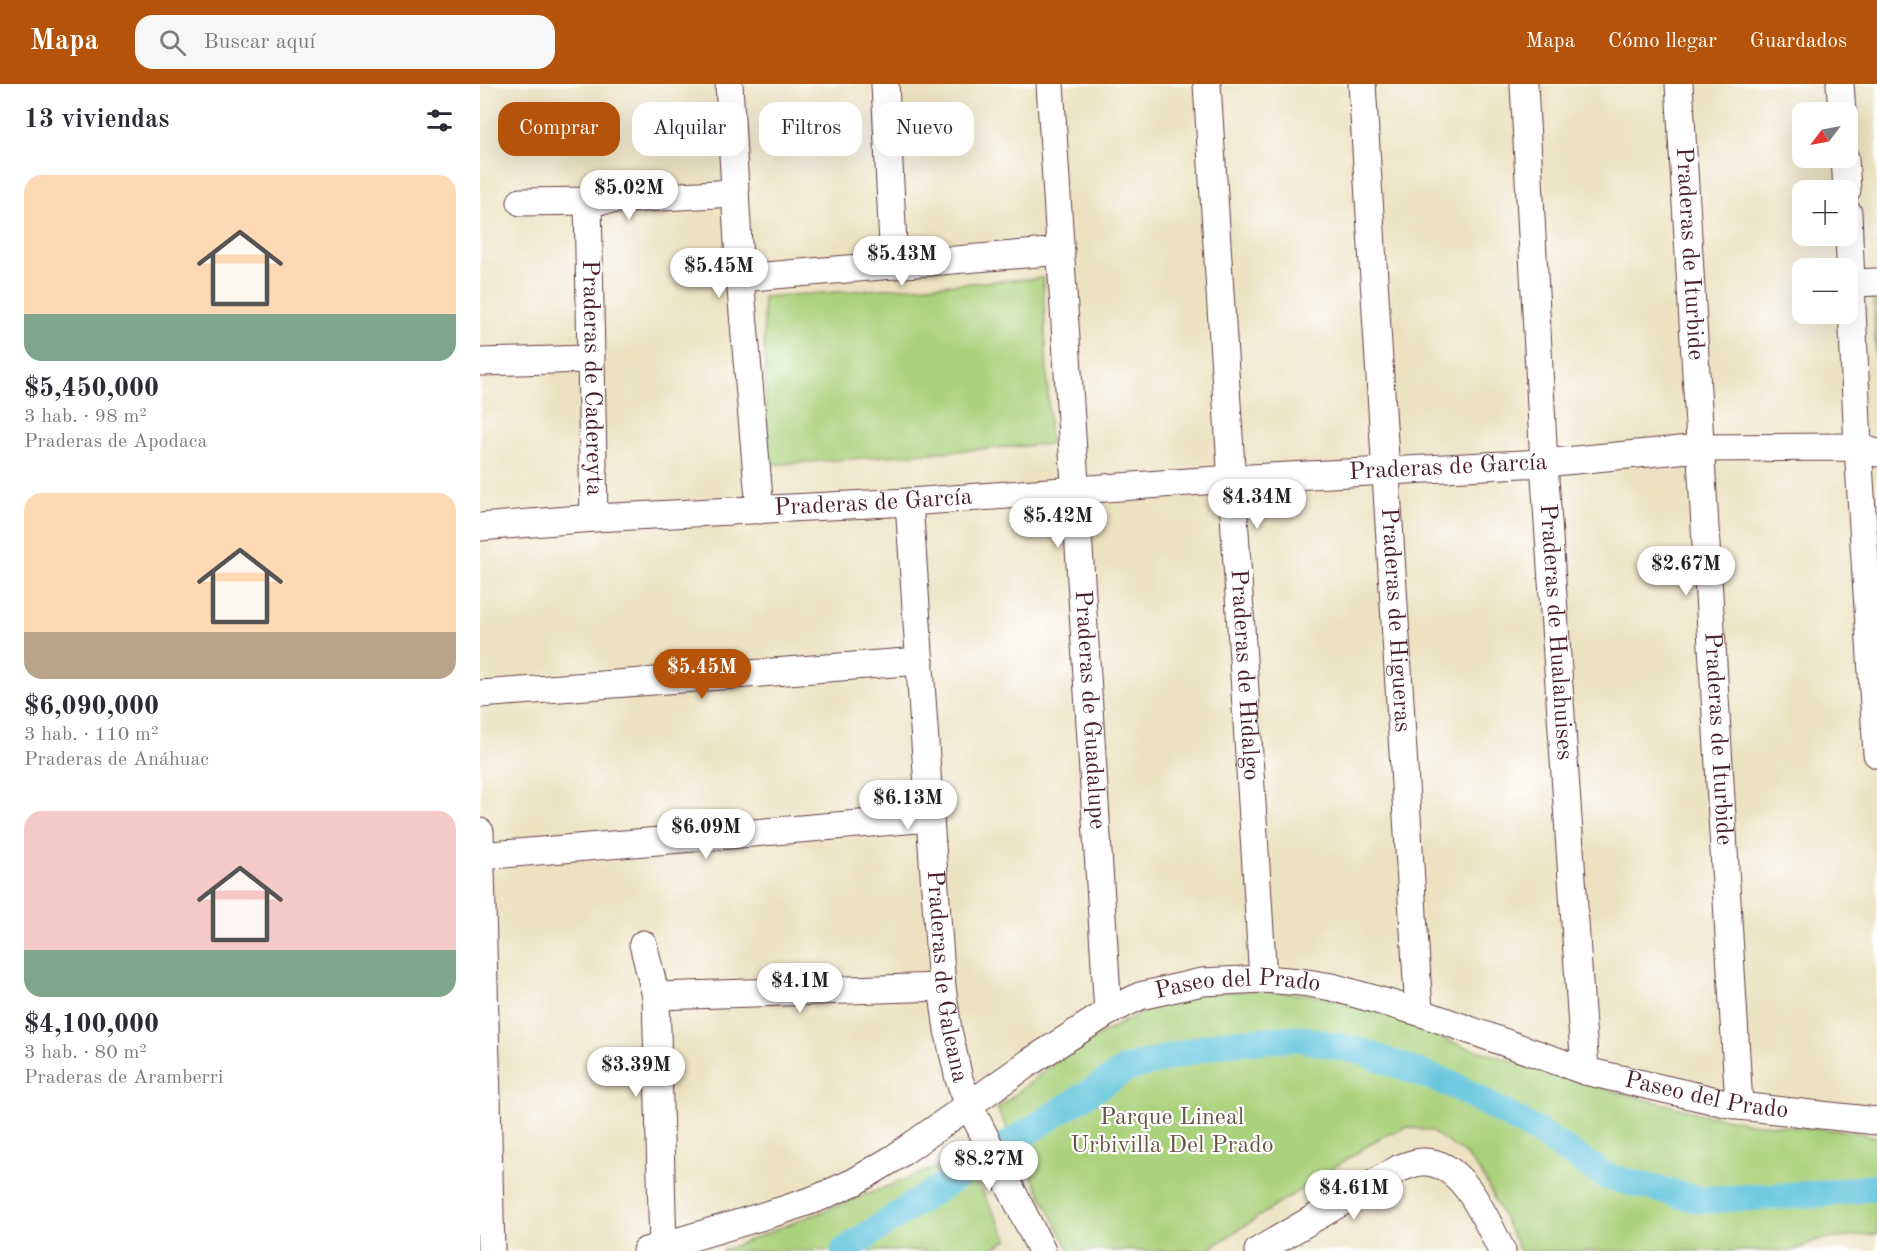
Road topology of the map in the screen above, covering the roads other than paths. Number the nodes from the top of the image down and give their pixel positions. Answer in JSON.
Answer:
{"nodes":[{"id":1,"x":729,"y":84,"type":"edge"},
{"id":2,"x":885,"y":84,"type":"edge"},
{"id":3,"x":1050,"y":84,"type":"edge"},
{"id":4,"x":1207,"y":84,"type":"edge"},
{"id":5,"x":1362,"y":84,"type":"edge"},
{"id":6,"x":1524,"y":84,"type":"edge"},
{"id":7,"x":1679,"y":84,"type":"edge"},
{"id":8,"x":1840,"y":84,"type":"edge"},
{"id":9,"x":1841,"y":102,"type":"edge"},
{"id":10,"x":735,"y":193,"type":"junction"},
{"id":11,"x":588,"y":201,"type":"junction"},
{"id":12,"x":521,"y":202,"type":"dead end"},
{"id":13,"x":1856,"y":246,"type":"edge"},
{"id":14,"x":1061,"y":251,"type":"junction"},
{"id":15,"x":894,"y":265,"type":"junction"},
{"id":16,"x":740,"y":278,"type":"junction"},
{"id":17,"x":1865,"y":283,"type":"edge"},
{"id":18,"x":590,"y":358,"type":"junction"},
{"id":19,"x":480,"y":362,"type":"edge"},
{"id":20,"x":1700,"y":448,"type":"junction"},
{"id":21,"x":1868,"y":450,"type":"edge"},
{"id":22,"x":1544,"y":463,"type":"junction"},
{"id":23,"x":1386,"y":471,"type":"junction"},
{"id":24,"x":1231,"y":479,"type":"junction"},
{"id":25,"x":1077,"y":490,"type":"junction"},
{"id":26,"x":909,"y":502,"type":"junction"},
{"id":27,"x":760,"y":510,"type":"junction"},
{"id":28,"x":594,"y":518,"type":"junction"},
{"id":29,"x":480,"y":527,"type":"edge"},
{"id":30,"x":920,"y":661,"type":"junction"},
{"id":31,"x":480,"y":694,"type":"edge"},
{"id":32,"x":1877,"y":754,"type":"edge"},
{"id":33,"x":930,"y":818,"type":"junction"},
{"id":34,"x":481,"y":848,"type":"edge"},
{"id":35,"x":643,"y":944,"type":"dead end"},
{"id":36,"x":1263,"y":979,"type":"junction"},
{"id":37,"x":942,"y":987,"type":"junction"},
{"id":38,"x":656,"y":996,"type":"junction"},
{"id":39,"x":1108,"y":1012,"type":"junction"},
{"id":40,"x":1419,"y":1012,"type":"junction"},
{"id":41,"x":1585,"y":1071,"type":"junction"},
{"id":42,"x":969,"y":1105,"type":"junction"},
{"id":43,"x":1739,"y":1106,"type":"junction"},
{"id":44,"x":1877,"y":1121,"type":"edge"},
{"id":45,"x":484,"y":1125,"type":"edge"},
{"id":46,"x":655,"y":1249,"type":"edge"},
{"id":47,"x":491,"y":1251,"type":"edge"},
{"id":48,"x":1042,"y":1251,"type":"edge"},
{"id":49,"x":1258,"y":1251,"type":"edge"},
{"id":50,"x":1502,"y":1251,"type":"edge"}],
"edges":[{"from":1,"to":10,"type":"street"},
{"from":2,"to":15,"type":"street"},
{"from":3,"to":14,"type":"street","name":"Praderas de Guadalupe"},
{"from":4,"to":24,"type":"street","name":"Praderas de Hidalgo"},
{"from":5,"to":23,"type":"street","name":"Praderas de Higueras"},
{"from":6,"to":22,"type":"street","name":"Praderas de Hualahuises"},
{"from":7,"to":20,"type":"street","name":"Praderas de Iturbide"},
{"from":8,"to":9,"type":"street"},
{"from":10,"to":11,"type":"street"},
{"from":10,"to":16,"type":"street"},
{"from":11,"to":12,"type":"street"},
{"from":11,"to":18,"type":"street","name":"Praderas de Cadereyta"},
{"from":13,"to":17,"type":"street"},
{"from":14,"to":15,"type":"street"},
{"from":14,"to":25,"type":"street","name":"Praderas de Guadalupe"},
{"from":15,"to":16,"type":"street"},
{"from":16,"to":27,"type":"street"},
{"from":17,"to":21,"type":"street"},
{"from":18,"to":19,"type":"street"},
{"from":18,"to":28,"type":"street","name":"Praderas de Cadereyta"},
{"from":20,"to":21,"type":"street","name":"Praderas de García"},
{"from":20,"to":22,"type":"street","name":"Praderas de García"},
{"from":20,"to":43,"type":"street","name":"Praderas de Iturbide"},
{"from":21,"to":32,"type":"street"},
{"from":22,"to":23,"type":"street","name":"Praderas de García"},
{"from":22,"to":41,"type":"street","name":"Praderas de Hualahuises"},
{"from":23,"to":24,"type":"street","name":"Praderas de García"},
{"from":23,"to":40,"type":"street","name":"Praderas de Higueras"},
{"from":24,"to":25,"type":"street","name":"Praderas de García"},
{"from":24,"to":36,"type":"street","name":"Praderas de Hidalgo"},
{"from":25,"to":26,"type":"street","name":"Praderas de García"},
{"from":25,"to":39,"type":"street","name":"Praderas de Guadalupe"},
{"from":26,"to":27,"type":"street","name":"Praderas de García"},
{"from":26,"to":30,"type":"street","name":"Praderas de Galeana"},
{"from":27,"to":28,"type":"street","name":"Praderas de García"},
{"from":28,"to":29,"type":"street","name":"Praderas de García"},
{"from":30,"to":31,"type":"street"},
{"from":30,"to":33,"type":"street","name":"Praderas de Galeana"},
{"from":33,"to":34,"type":"street"},
{"from":33,"to":37,"type":"street","name":"Praderas de Galeana"},
{"from":34,"to":45,"type":"street"},
{"from":35,"to":38,"type":"street"},
{"from":36,"to":39,"type":"street","name":"Paseo del Prado"},
{"from":36,"to":40,"type":"street","name":"Paseo del Prado"},
{"from":37,"to":38,"type":"street"},
{"from":37,"to":42,"type":"street","name":"Praderas de Galeana"},
{"from":38,"to":46,"type":"street"},
{"from":39,"to":42,"type":"street","name":"Paseo del Prado"},
{"from":40,"to":41,"type":"street","name":"Paseo del Prado"},
{"from":41,"to":43,"type":"street","name":"Paseo del Prado"},
{"from":42,"to":46,"type":"street","name":"Paseo del Prado"},
{"from":42,"to":48,"type":"street","name":"Praderas de Galeana"},
{"from":43,"to":44,"type":"street","name":"Paseo del Prado"},
{"from":45,"to":47,"type":"street"},
{"from":49,"to":50,"type":"street"}]}
